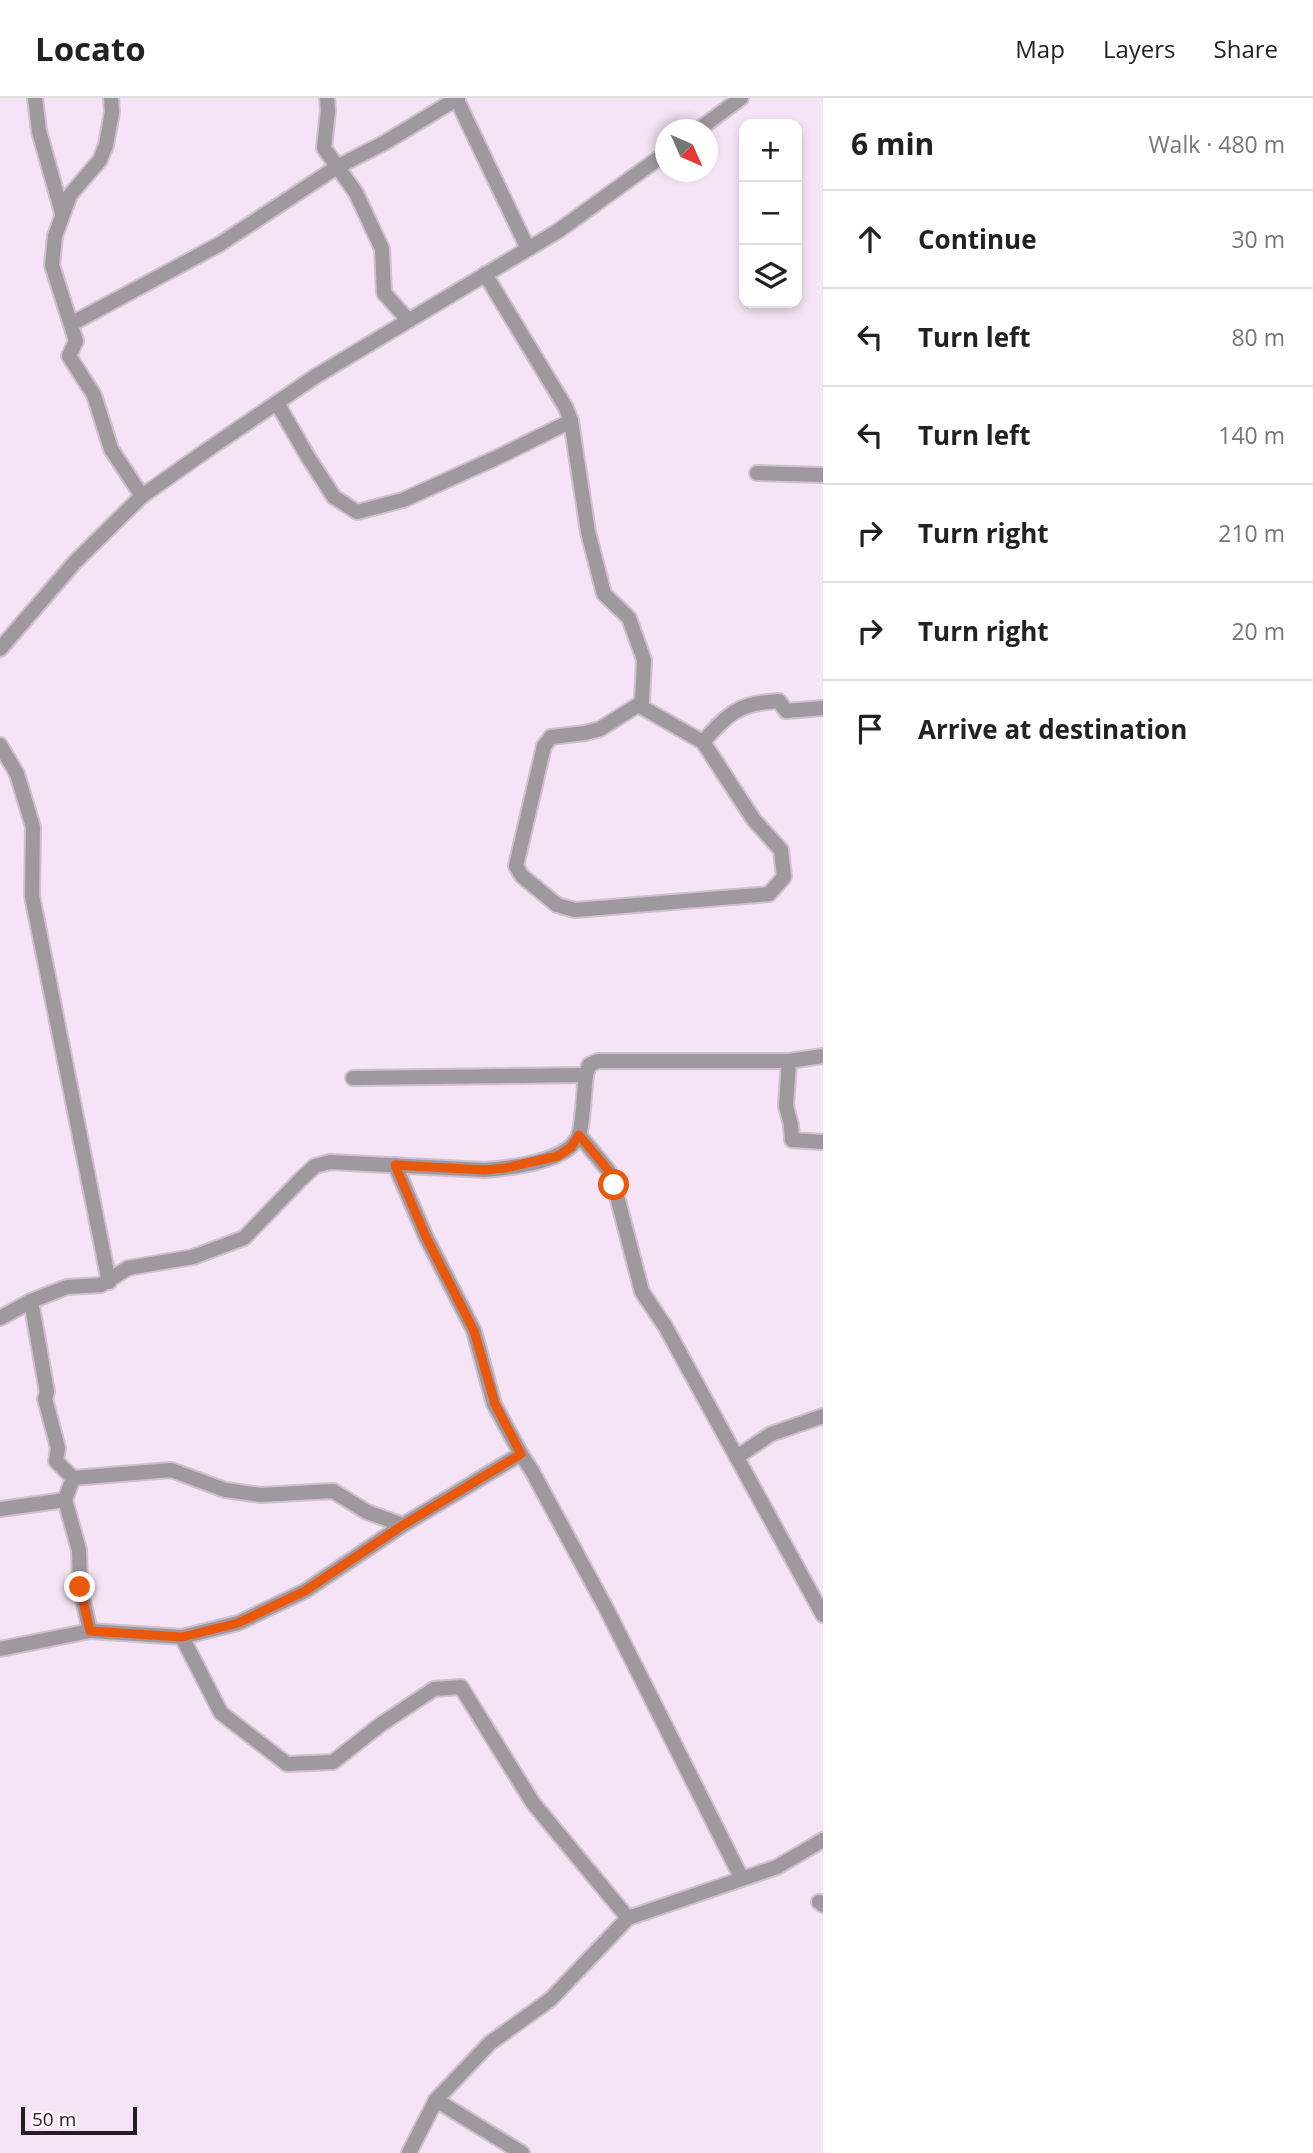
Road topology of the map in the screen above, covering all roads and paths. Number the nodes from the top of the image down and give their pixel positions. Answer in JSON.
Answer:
{"nodes":[{"id":1,"x":35,"y":98,"type":"edge"},
{"id":2,"x":111,"y":98,"type":"edge"},
{"id":3,"x":327,"y":98,"type":"edge"},
{"id":4,"x":457,"y":98,"type":"edge"},
{"id":5,"x":741,"y":98,"type":"edge"},
{"id":6,"x":713,"y":119,"type":"edge"},
{"id":7,"x":655,"y":161,"type":"edge"},
{"id":8,"x":337,"y":167,"type":"junction"},
{"id":9,"x":62,"y":213,"type":"junction"},
{"id":10,"x":528,"y":249,"type":"junction"},
{"id":11,"x":485,"y":274,"type":"junction"},
{"id":12,"x":408,"y":320,"type":"junction"},
{"id":13,"x":71,"y":324,"type":"junction"},
{"id":14,"x":277,"y":402,"type":"junction"},
{"id":15,"x":571,"y":421,"type":"junction"},
{"id":16,"x":757,"y":473,"type":"dead end"},
{"id":17,"x":823,"y":474,"type":"edge"},
{"id":18,"x":142,"y":496,"type":"junction"},
{"id":19,"x":0,"y":649,"type":"edge"},
{"id":20,"x":638,"y":705,"type":"junction"},
{"id":21,"x":823,"y":708,"type":"edge"},
{"id":22,"x":704,"y":742,"type":"junction"},
{"id":23,"x":0,"y":745,"type":"edge"},
{"id":24,"x":823,"y":1056,"type":"edge"},
{"id":25,"x":789,"y":1061,"type":"junction"},
{"id":26,"x":586,"y":1074,"type":"junction"},
{"id":27,"x":353,"y":1079,"type":"dead end"},
{"id":28,"x":579,"y":1135,"type":"junction"},
{"id":29,"x":823,"y":1142,"type":"edge"},
{"id":30,"x":395,"y":1165,"type":"junction"},
{"id":31,"x":109,"y":1282,"type":"junction"},
{"id":32,"x":31,"y":1301,"type":"junction"},
{"id":33,"x":0,"y":1318,"type":"edge"},
{"id":34,"x":823,"y":1416,"type":"edge"},
{"id":35,"x":521,"y":1454,"type":"junction"},
{"id":36,"x":737,"y":1457,"type":"junction"},
{"id":37,"x":73,"y":1478,"type":"junction"},
{"id":38,"x":65,"y":1500,"type":"junction"},
{"id":39,"x":0,"y":1509,"type":"edge"},
{"id":40,"x":403,"y":1525,"type":"junction"},
{"id":41,"x":823,"y":1615,"type":"edge"},
{"id":42,"x":90,"y":1631,"type":"junction"},
{"id":43,"x":182,"y":1637,"type":"junction"},
{"id":44,"x":0,"y":1648,"type":"edge"},
{"id":45,"x":823,"y":1840,"type":"edge"},
{"id":46,"x":742,"y":1879,"type":"junction"},
{"id":47,"x":628,"y":1918,"type":"junction"},
{"id":48,"x":436,"y":2100,"type":"junction"},
{"id":49,"x":409,"y":2153,"type":"edge"},
{"id":50,"x":522,"y":2153,"type":"edge"}],
"edges":[{"from":1,"to":9,"type":"street"},
{"from":2,"to":9,"type":"street"},
{"from":3,"to":8,"type":"street"},
{"from":4,"to":8,"type":"street"},
{"from":4,"to":10,"type":"street"},
{"from":5,"to":6,"type":"street"},
{"from":7,"to":10,"type":"street"},
{"from":8,"to":12,"type":"street"},
{"from":8,"to":13,"type":"street"},
{"from":9,"to":13,"type":"street"},
{"from":10,"to":11,"type":"street"},
{"from":11,"to":12,"type":"street"},
{"from":11,"to":15,"type":"street"},
{"from":12,"to":14,"type":"street"},
{"from":13,"to":18,"type":"street"},
{"from":14,"to":15,"type":"street"},
{"from":14,"to":18,"type":"street"},
{"from":15,"to":20,"type":"street"},
{"from":16,"to":17,"type":"street"},
{"from":18,"to":19,"type":"street"},
{"from":20,"to":22,"type":"street"},
{"from":20,"to":22,"type":"street"},
{"from":21,"to":22,"type":"street"},
{"from":23,"to":31,"type":"street"},
{"from":24,"to":25,"type":"street"},
{"from":25,"to":26,"type":"street"},
{"from":25,"to":29,"type":"street"},
{"from":26,"to":27,"type":"street"},
{"from":26,"to":28,"type":"street"},
{"from":28,"to":30,"type":"street"},
{"from":28,"to":36,"type":"street"},
{"from":30,"to":31,"type":"street"},
{"from":30,"to":35,"type":"street"},
{"from":31,"to":32,"type":"street"},
{"from":32,"to":33,"type":"street"},
{"from":32,"to":37,"type":"street"},
{"from":34,"to":36,"type":"street"},
{"from":35,"to":40,"type":"street"},
{"from":35,"to":46,"type":"street"},
{"from":36,"to":41,"type":"street"},
{"from":37,"to":38,"type":"street"},
{"from":37,"to":40,"type":"street"},
{"from":38,"to":39,"type":"street"},
{"from":38,"to":42,"type":"street"},
{"from":40,"to":43,"type":"street"},
{"from":42,"to":43,"type":"street"},
{"from":42,"to":44,"type":"street"},
{"from":43,"to":47,"type":"street"},
{"from":45,"to":46,"type":"street"},
{"from":46,"to":47,"type":"street"},
{"from":47,"to":48,"type":"street"},
{"from":48,"to":49,"type":"street"},
{"from":48,"to":50,"type":"street"}]}
